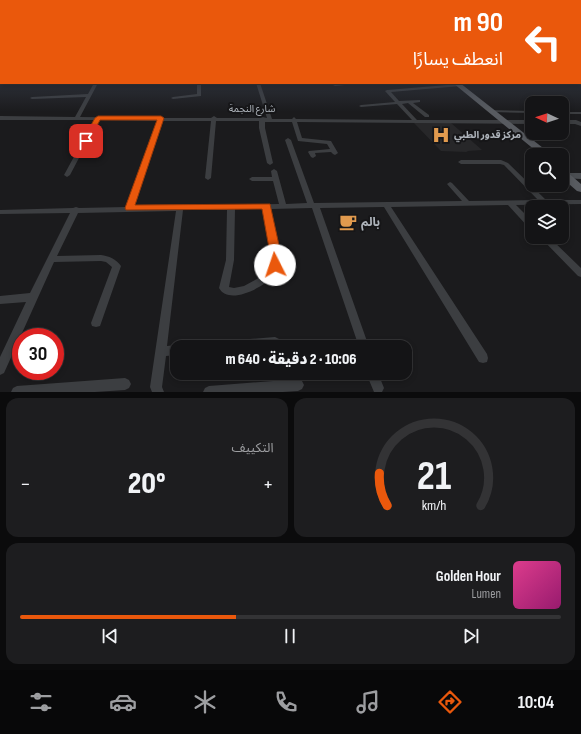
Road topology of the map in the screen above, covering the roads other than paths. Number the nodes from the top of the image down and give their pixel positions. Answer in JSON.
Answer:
{"nodes":[{"id":1,"x":96,"y":84,"type":"edge"},
{"id":2,"x":199,"y":84,"type":"edge"},
{"id":3,"x":258,"y":84,"type":"edge"},
{"id":4,"x":345,"y":84,"type":"edge"},
{"id":5,"x":457,"y":84,"type":"edge"},
{"id":6,"x":335,"y":85,"type":"dead end"},
{"id":7,"x":90,"y":95,"type":"junction"},
{"id":8,"x":32,"y":98,"type":"dead end"},
{"id":9,"x":173,"y":98,"type":"dead end"},
{"id":10,"x":418,"y":101,"type":"dead end"},
{"id":11,"x":409,"y":102,"type":"junction"},
{"id":12,"x":398,"y":103,"type":"junction"},
{"id":13,"x":362,"y":106,"type":"dead end"},
{"id":14,"x":491,"y":111,"type":"junction"},
{"id":15,"x":525,"y":112,"type":"edge"},
{"id":16,"x":569,"y":113,"type":"edge"},
{"id":17,"x":581,"y":113,"type":"edge"},
{"id":18,"x":427,"y":116,"type":"dead end"},
{"id":19,"x":0,"y":118,"type":"edge"},
{"id":20,"x":77,"y":118,"type":"junction"},
{"id":21,"x":98,"y":118,"type":"junction"},
{"id":22,"x":161,"y":118,"type":"junction"},
{"id":23,"x":214,"y":118,"type":"junction"},
{"id":24,"x":262,"y":118,"type":"junction"},
{"id":25,"x":270,"y":119,"type":"junction"},
{"id":26,"x":294,"y":119,"type":"junction"},
{"id":27,"x":415,"y":120,"type":"junction"},
{"id":28,"x":503,"y":121,"type":"junction"},
{"id":29,"x":525,"y":122,"type":"edge"},
{"id":30,"x":569,"y":122,"type":"edge"},
{"id":31,"x":581,"y":124,"type":"edge"},
{"id":32,"x":288,"y":140,"type":"dead end"},
{"id":33,"x":308,"y":140,"type":"junction"},
{"id":34,"x":530,"y":143,"type":"junction"},
{"id":35,"x":534,"y":148,"type":"edge"},
{"id":36,"x":537,"y":148,"type":"edge"},
{"id":37,"x":461,"y":162,"type":"dead end"},
{"id":38,"x":270,"y":163,"type":"dead end"},
{"id":39,"x":274,"y":171,"type":"dead end"},
{"id":40,"x":67,"y":175,"type":"dead end"},
{"id":41,"x":208,"y":178,"type":"dead end"},
{"id":42,"x":252,"y":179,"type":"dead end"},
{"id":43,"x":276,"y":179,"type":"junction"},
{"id":44,"x":450,"y":184,"type":"dead end"},
{"id":45,"x":542,"y":200,"type":"edge"},
{"id":46,"x":569,"y":202,"type":"edge"},
{"id":47,"x":581,"y":202,"type":"edge"},
{"id":48,"x":510,"y":203,"type":"junction"},
{"id":49,"x":525,"y":203,"type":"edge"},
{"id":50,"x":468,"y":204,"type":"junction"},
{"id":51,"x":313,"y":205,"type":"junction"},
{"id":52,"x":386,"y":205,"type":"junction"},
{"id":53,"x":232,"y":206,"type":"junction"},
{"id":54,"x":267,"y":206,"type":"junction"},
{"id":55,"x":284,"y":206,"type":"junction"},
{"id":56,"x":180,"y":207,"type":"junction"},
{"id":57,"x":130,"y":208,"type":"junction"},
{"id":58,"x":76,"y":209,"type":"junction"},
{"id":59,"x":0,"y":212,"type":"edge"},
{"id":60,"x":525,"y":219,"type":"edge"},
{"id":61,"x":551,"y":244,"type":"edge"},
{"id":62,"x":52,"y":259,"type":"junction"},
{"id":63,"x":581,"y":274,"type":"edge"},
{"id":64,"x":33,"y":297,"type":"junction"},
{"id":65,"x":0,"y":300,"type":"edge"},
{"id":66,"x":96,"y":323,"type":"dead end"},
{"id":67,"x":361,"y":340,"type":"edge"},
{"id":68,"x":170,"y":350,"type":"edge"},
{"id":69,"x":161,"y":351,"type":"junction"},
{"id":70,"x":483,"y":358,"type":"dead end"},
{"id":71,"x":0,"y":369,"type":"edge"},
{"id":72,"x":375,"y":380,"type":"edge"},
{"id":73,"x":125,"y":384,"type":"dead end"},
{"id":74,"x":298,"y":385,"type":"dead end"},
{"id":75,"x":378,"y":388,"type":"dead end"},
{"id":76,"x":17,"y":392,"type":"edge"},
{"id":77,"x":158,"y":392,"type":"edge"},
{"id":78,"x":209,"y":392,"type":"edge"}],
"edges":[{"from":1,"to":7,"type":"street"},
{"from":2,"to":9,"type":"street"},
{"from":3,"to":25,"type":"street"},
{"from":4,"to":6,"type":"street"},
{"from":5,"to":12,"type":"street"},
{"from":5,"to":14,"type":"main road"},
{"from":7,"to":8,"type":"street"},
{"from":7,"to":20,"type":"street"},
{"from":10,"to":11,"type":"street"},
{"from":11,"to":12,"type":"street"},
{"from":11,"to":18,"type":"street"},
{"from":12,"to":13,"type":"street"},
{"from":12,"to":27,"type":"street"},
{"from":14,"to":15,"type":"street"},
{"from":14,"to":28,"type":"main road"},
{"from":16,"to":17,"type":"street"},
{"from":19,"to":20,"type":"street","name":"شارع النجمة"},
{"from":20,"to":21,"type":"street","name":"شارع النجمة"},
{"from":21,"to":22,"type":"street","name":"شارع النجمة"},
{"from":21,"to":40,"type":"street"},
{"from":22,"to":23,"type":"street","name":"شارع النجمة"},
{"from":22,"to":57,"type":"street"},
{"from":23,"to":24,"type":"street","name":"شارع النجمة"},
{"from":23,"to":41,"type":"street"},
{"from":24,"to":25,"type":"street","name":"شارع النجمة"},
{"from":24,"to":38,"type":"street"},
{"from":25,"to":26,"type":"street","name":"شارع النجمة"},
{"from":26,"to":27,"type":"street","name":"شارع النجمة"},
{"from":26,"to":33,"type":"street"},
{"from":27,"to":28,"type":"street","name":"شارع النجمة"},
{"from":28,"to":29,"type":"street","name":"شارع النجمة"},
{"from":28,"to":34,"type":"main road"},
{"from":30,"to":31,"type":"street"},
{"from":32,"to":51,"type":"street"},
{"from":33,"to":33,"type":"street"},
{"from":34,"to":35,"type":"main road"},
{"from":34,"to":36,"type":"main road"},
{"from":37,"to":45,"type":"street"},
{"from":39,"to":43,"type":"street"},
{"from":42,"to":43,"type":"street"},
{"from":43,"to":55,"type":"street"},
{"from":44,"to":50,"type":"street"},
{"from":46,"to":47,"type":"street"},
{"from":48,"to":49,"type":"street"},
{"from":48,"to":50,"type":"street"},
{"from":48,"to":60,"type":"street"},
{"from":50,"to":52,"type":"street"},
{"from":51,"to":52,"type":"street"},
{"from":51,"to":55,"type":"street"},
{"from":51,"to":67,"type":"street"},
{"from":52,"to":70,"type":"street"},
{"from":53,"to":54,"type":"street"},
{"from":53,"to":54,"type":"street"},
{"from":53,"to":56,"type":"street"},
{"from":54,"to":55,"type":"street"},
{"from":56,"to":57,"type":"street"},
{"from":56,"to":69,"type":"street"},
{"from":57,"to":58,"type":"street"},
{"from":58,"to":59,"type":"street"},
{"from":58,"to":62,"type":"street"},
{"from":61,"to":63,"type":"street"},
{"from":62,"to":64,"type":"street"},
{"from":62,"to":66,"type":"street"},
{"from":64,"to":65,"type":"street"},
{"from":64,"to":71,"type":"street"},
{"from":68,"to":69,"type":"street"},
{"from":69,"to":77,"type":"street"},
{"from":72,"to":75,"type":"street"},
{"from":73,"to":76,"type":"street"},
{"from":74,"to":78,"type":"street"}]}
